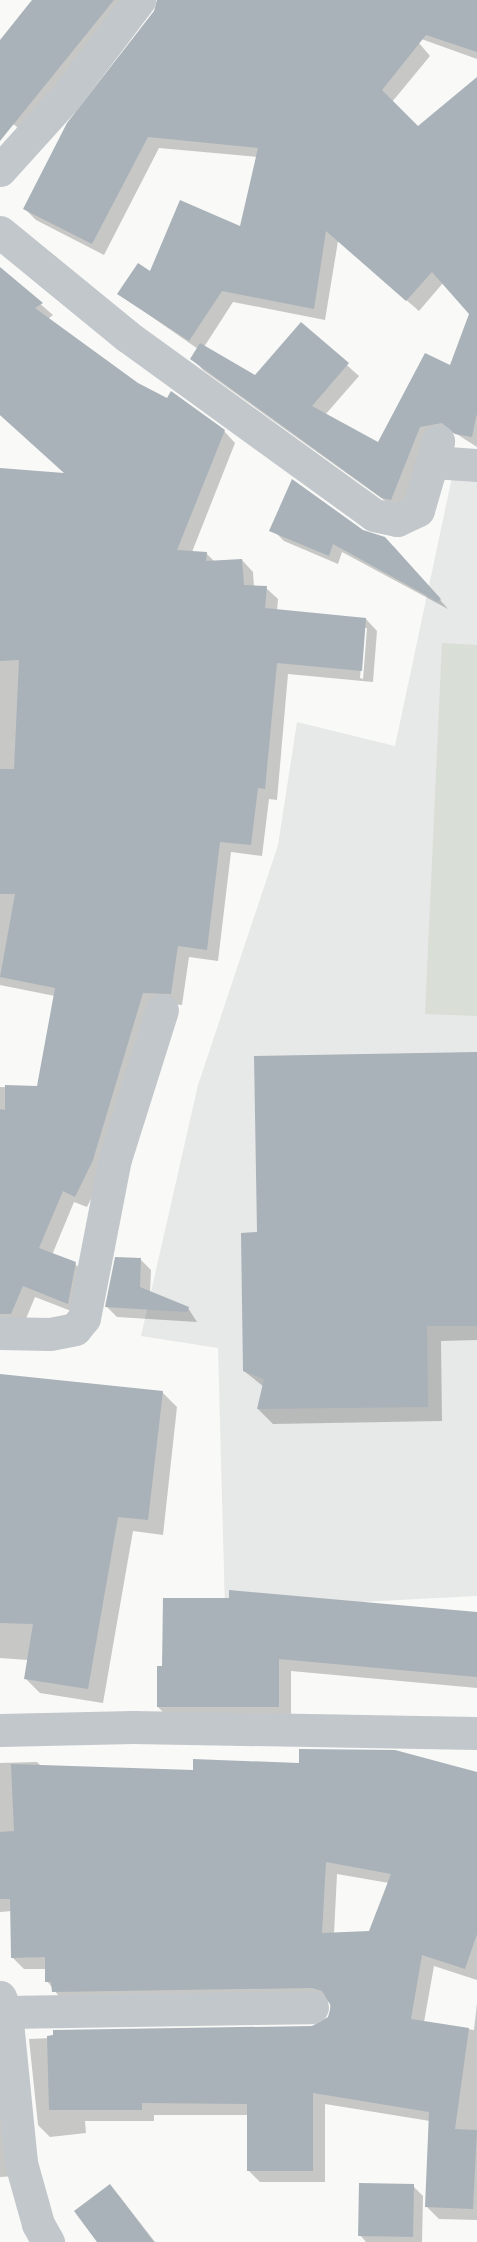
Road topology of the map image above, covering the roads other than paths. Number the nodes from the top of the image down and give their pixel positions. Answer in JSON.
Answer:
{"nodes":[{"id":1,"x":139,"y":0,"type":"edge"},
{"id":2,"x":0,"y":170,"type":"edge"},
{"id":3,"x":0,"y":232,"type":"edge"},
{"id":4,"x":477,"y":465,"type":"edge"},
{"id":5,"x":162,"y":1010,"type":"dead end"},
{"id":6,"x":0,"y":1333,"type":"edge"},
{"id":7,"x":0,"y":1730,"type":"edge"},
{"id":8,"x":477,"y":1733,"type":"edge"},
{"id":9,"x":3,"y":2004,"type":"edge"},
{"id":10,"x":312,"y":2007,"type":"dead end"},
{"id":11,"x":48,"y":2242,"type":"edge"}],
"edges":[{"from":1,"to":2,"type":"street"},
{"from":3,"to":4,"type":"street"},
{"from":5,"to":6,"type":"street"},
{"from":7,"to":8,"type":"street"},
{"from":9,"to":10,"type":"street"},
{"from":9,"to":11,"type":"street"}]}
